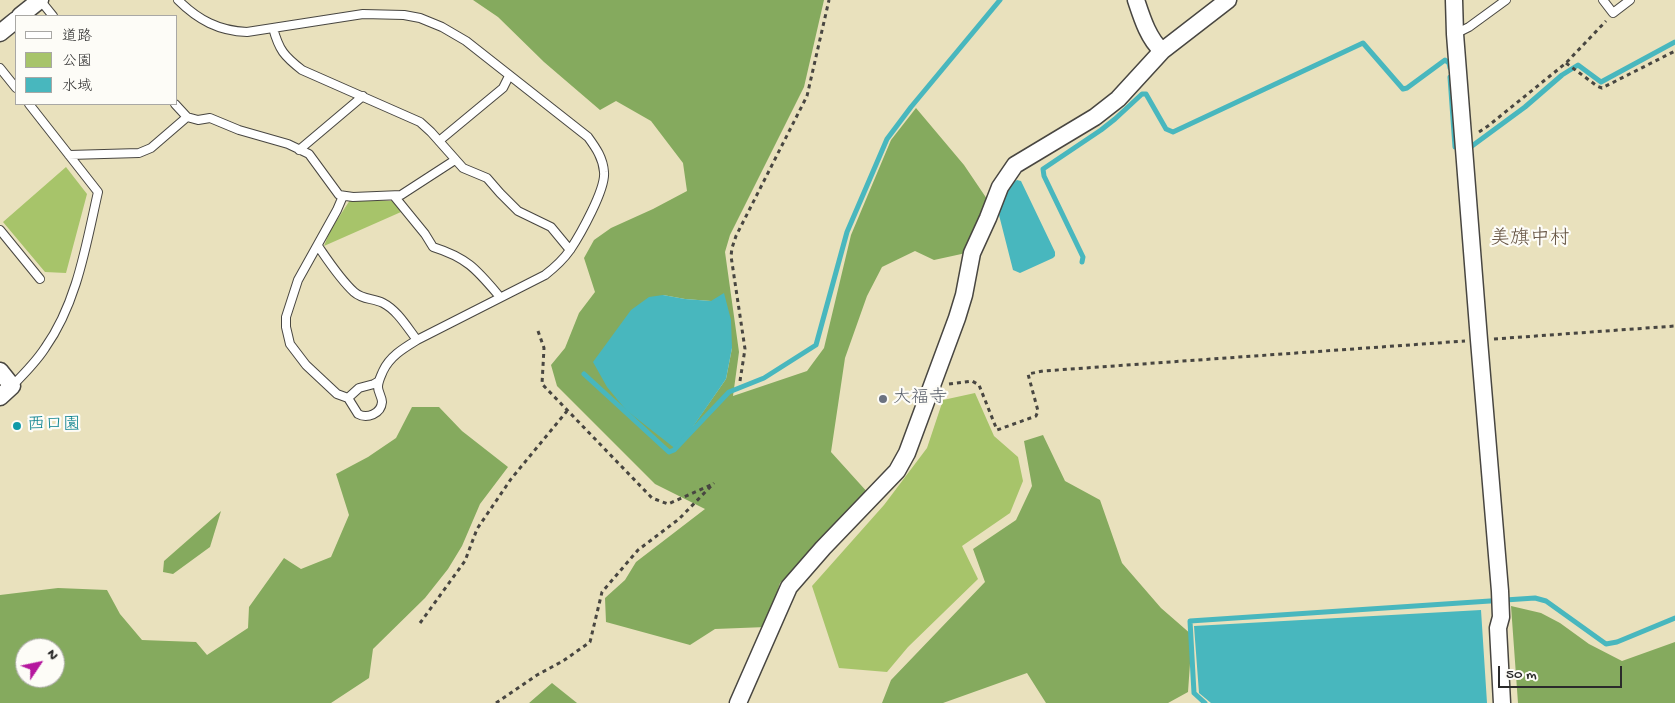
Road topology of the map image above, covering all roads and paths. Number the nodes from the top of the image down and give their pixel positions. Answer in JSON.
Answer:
{"nodes":[{"id":1,"x":40,"y":0,"type":"edge"},
{"id":2,"x":178,"y":0,"type":"edge"},
{"id":3,"x":829,"y":0,"type":"edge"},
{"id":4,"x":1136,"y":0,"type":"edge"},
{"id":5,"x":1228,"y":0,"type":"edge"},
{"id":6,"x":1454,"y":0,"type":"edge"},
{"id":7,"x":1506,"y":0,"type":"edge"},
{"id":8,"x":1603,"y":0,"type":"edge"},
{"id":9,"x":1630,"y":0,"type":"edge"},
{"id":10,"x":1612,"y":13,"type":"junction"},
{"id":11,"x":21,"y":15,"type":"edge"},
{"id":12,"x":52,"y":15,"type":"edge"},
{"id":13,"x":15,"y":21,"type":"edge"},
{"id":14,"x":273,"y":28,"type":"junction"},
{"id":15,"x":0,"y":33,"type":"edge"},
{"id":16,"x":1455,"y":34,"type":"junction"},
{"id":17,"x":1162,"y":51,"type":"junction"},
{"id":18,"x":1675,"y":51,"type":"edge"},
{"id":19,"x":1568,"y":64,"type":"junction"},
{"id":20,"x":0,"y":68,"type":"edge"},
{"id":21,"x":508,"y":76,"type":"junction"},
{"id":22,"x":8,"y":78,"type":"junction"},
{"id":23,"x":0,"y":84,"type":"edge"},
{"id":24,"x":15,"y":87,"type":"edge"},
{"id":25,"x":364,"y":96,"type":"junction"},
{"id":26,"x":30,"y":105,"type":"edge"},
{"id":27,"x":176,"y":105,"type":"edge"},
{"id":28,"x":187,"y":117,"type":"junction"},
{"id":29,"x":439,"y":141,"type":"junction"},
{"id":30,"x":1464,"y":141,"type":"junction"},
{"id":31,"x":299,"y":150,"type":"junction"},
{"id":32,"x":69,"y":155,"type":"junction"},
{"id":33,"x":455,"y":160,"type":"junction"},
{"id":34,"x":343,"y":196,"type":"junction"},
{"id":35,"x":394,"y":196,"type":"junction"},
{"id":36,"x":0,"y":230,"type":"edge"},
{"id":37,"x":318,"y":246,"type":"junction"},
{"id":38,"x":570,"y":250,"type":"junction"},
{"id":39,"x":40,"y":279,"type":"dead end"},
{"id":40,"x":500,"y":297,"type":"junction"},
{"id":41,"x":1675,"y":326,"type":"edge"},
{"id":42,"x":538,"y":331,"type":"dead end"},
{"id":43,"x":417,"y":340,"type":"junction"},
{"id":44,"x":1479,"y":340,"type":"junction"},
{"id":45,"x":0,"y":371,"type":"edge"},
{"id":46,"x":379,"y":381,"type":"junction"},
{"id":47,"x":740,"y":381,"type":"dead end"},
{"id":48,"x":931,"y":387,"type":"junction"},
{"id":49,"x":6,"y":391,"type":"edge"},
{"id":50,"x":348,"y":398,"type":"junction"},
{"id":51,"x":568,"y":411,"type":"junction"},
{"id":52,"x":420,"y":624,"type":"dead end"},
{"id":53,"x":496,"y":703,"type":"edge"},
{"id":54,"x":738,"y":703,"type":"edge"},
{"id":55,"x":1502,"y":703,"type":"edge"}],
"edges":[{"from":1,"to":11,"type":"street"},
{"from":1,"to":12,"type":"lane"},
{"from":2,"to":14,"type":"lane"},
{"from":3,"to":47,"type":"path"},
{"from":4,"to":17,"type":"street"},
{"from":5,"to":17,"type":"street"},
{"from":6,"to":16,"type":"street"},
{"from":7,"to":16,"type":"lane"},
{"from":8,"to":10,"type":"lane"},
{"from":9,"to":10,"type":"lane"},
{"from":10,"to":19,"type":"path"},
{"from":13,"to":15,"type":"street"},
{"from":14,"to":21,"type":"lane"},
{"from":14,"to":25,"type":"lane"},
{"from":16,"to":30,"type":"street"},
{"from":17,"to":48,"type":"street"},
{"from":18,"to":19,"type":"path"},
{"from":19,"to":30,"type":"path"},
{"from":20,"to":22,"type":"lane"},
{"from":21,"to":29,"type":"lane"},
{"from":21,"to":38,"type":"lane"},
{"from":22,"to":23,"type":"lane"},
{"from":22,"to":24,"type":"lane"},
{"from":25,"to":29,"type":"lane"},
{"from":25,"to":31,"type":"lane"},
{"from":26,"to":32,"type":"lane"},
{"from":27,"to":28,"type":"lane"},
{"from":28,"to":31,"type":"lane"},
{"from":28,"to":32,"type":"lane"},
{"from":29,"to":33,"type":"lane"},
{"from":30,"to":44,"type":"street"},
{"from":31,"to":34,"type":"lane"},
{"from":32,"to":49,"type":"lane"},
{"from":33,"to":35,"type":"lane"},
{"from":33,"to":38,"type":"lane"},
{"from":34,"to":35,"type":"lane"},
{"from":34,"to":37,"type":"lane"},
{"from":35,"to":40,"type":"lane"},
{"from":36,"to":39,"type":"lane"},
{"from":37,"to":43,"type":"lane"},
{"from":37,"to":50,"type":"lane"},
{"from":38,"to":40,"type":"lane"},
{"from":40,"to":43,"type":"lane"},
{"from":41,"to":44,"type":"path"},
{"from":42,"to":51,"type":"path"},
{"from":43,"to":46,"type":"lane"},
{"from":44,"to":48,"type":"path"},
{"from":44,"to":55,"type":"street"},
{"from":45,"to":49,"type":"street"},
{"from":46,"to":50,"type":"lane"},
{"from":46,"to":50,"type":"lane"},
{"from":48,"to":54,"type":"street"},
{"from":51,"to":52,"type":"path"},
{"from":51,"to":53,"type":"path"}]}
